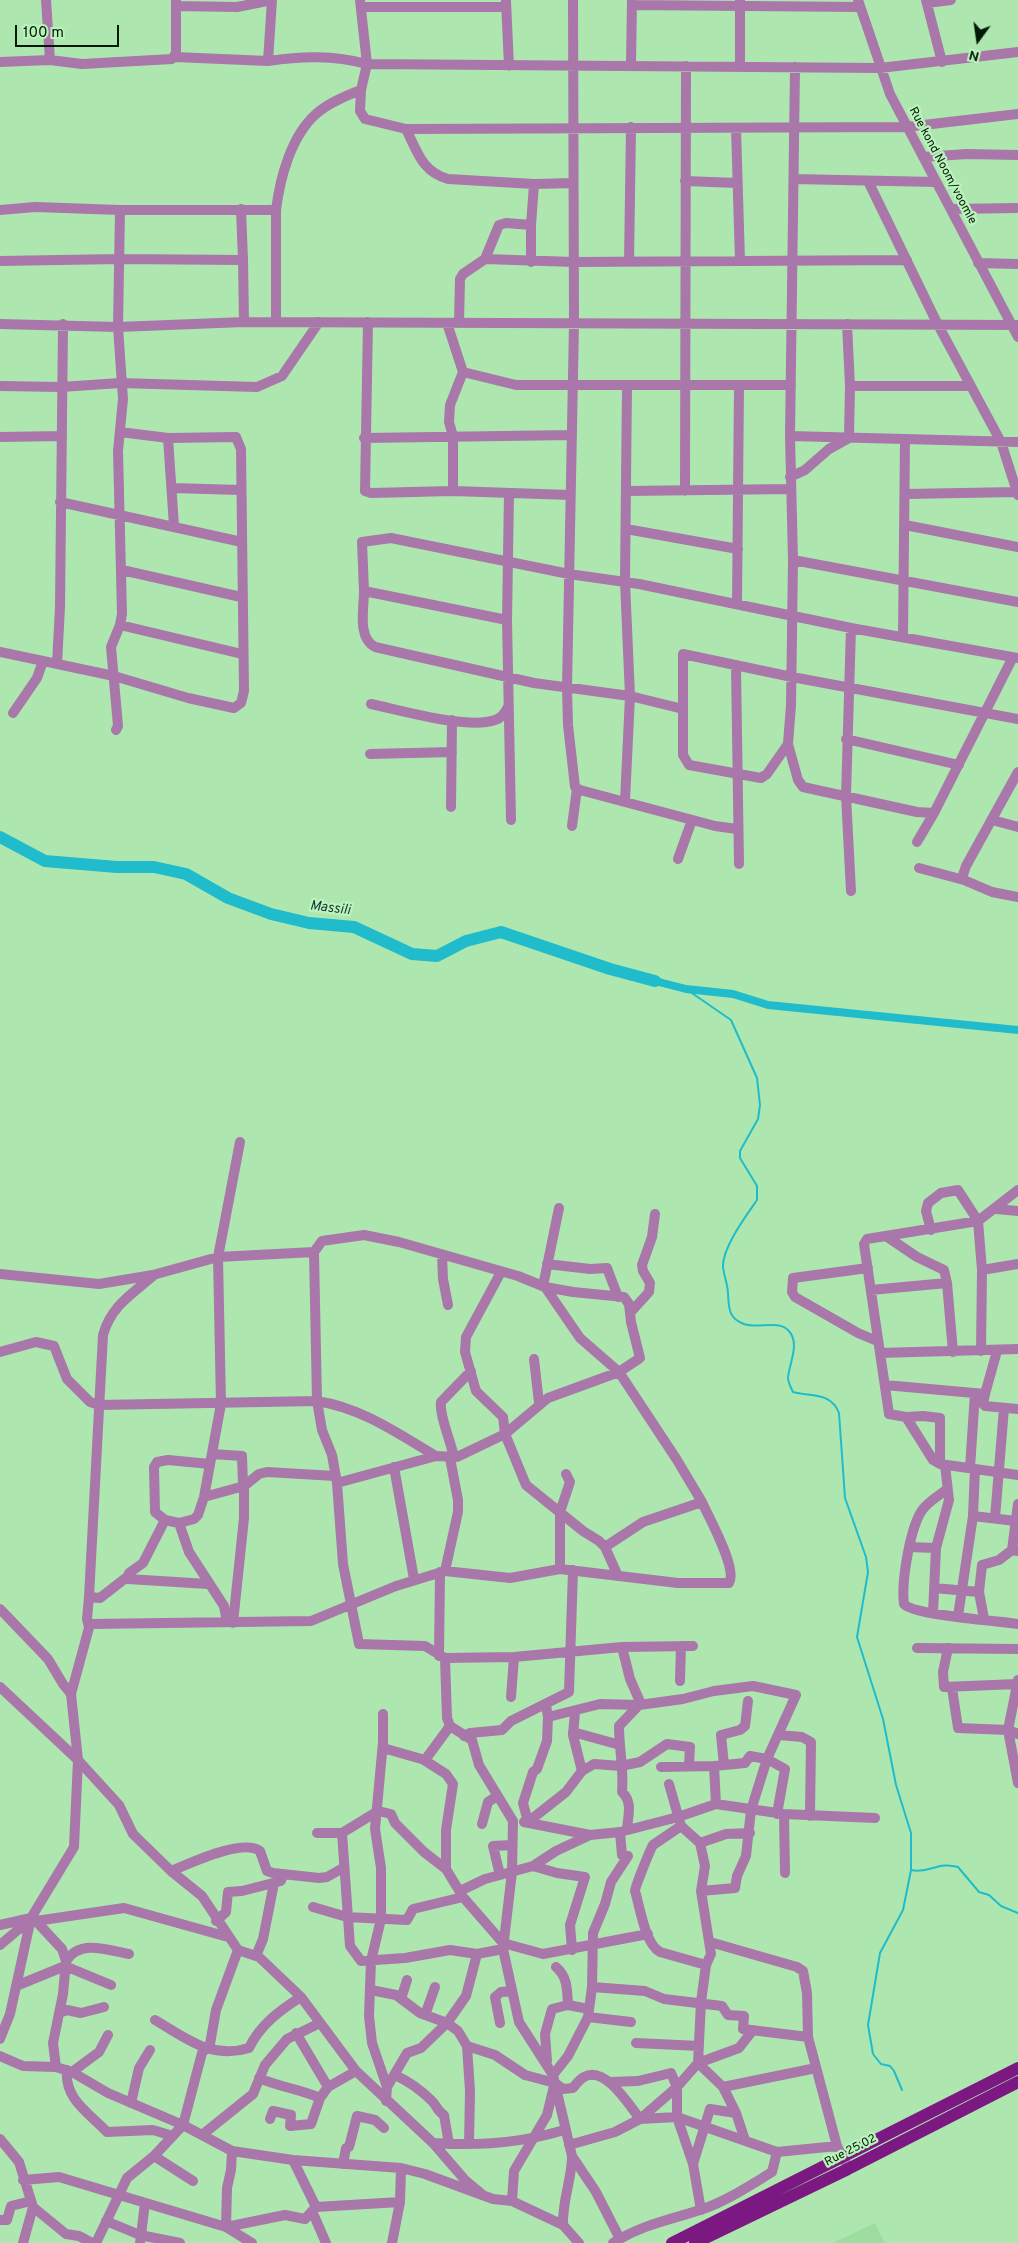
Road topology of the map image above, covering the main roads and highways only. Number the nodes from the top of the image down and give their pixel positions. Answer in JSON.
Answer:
{"nodes":[{"id":1,"x":1018,"y":2068,"type":"edge"},
{"id":2,"x":1018,"y":2082,"type":"edge"},
{"id":3,"x":672,"y":2243,"type":"edge"},
{"id":4,"x":695,"y":2243,"type":"edge"}],
"edges":[{"from":1,"to":3,"type":"main road"},
{"from":2,"to":4,"type":"main road","name":"Rue 25.02"}]}
